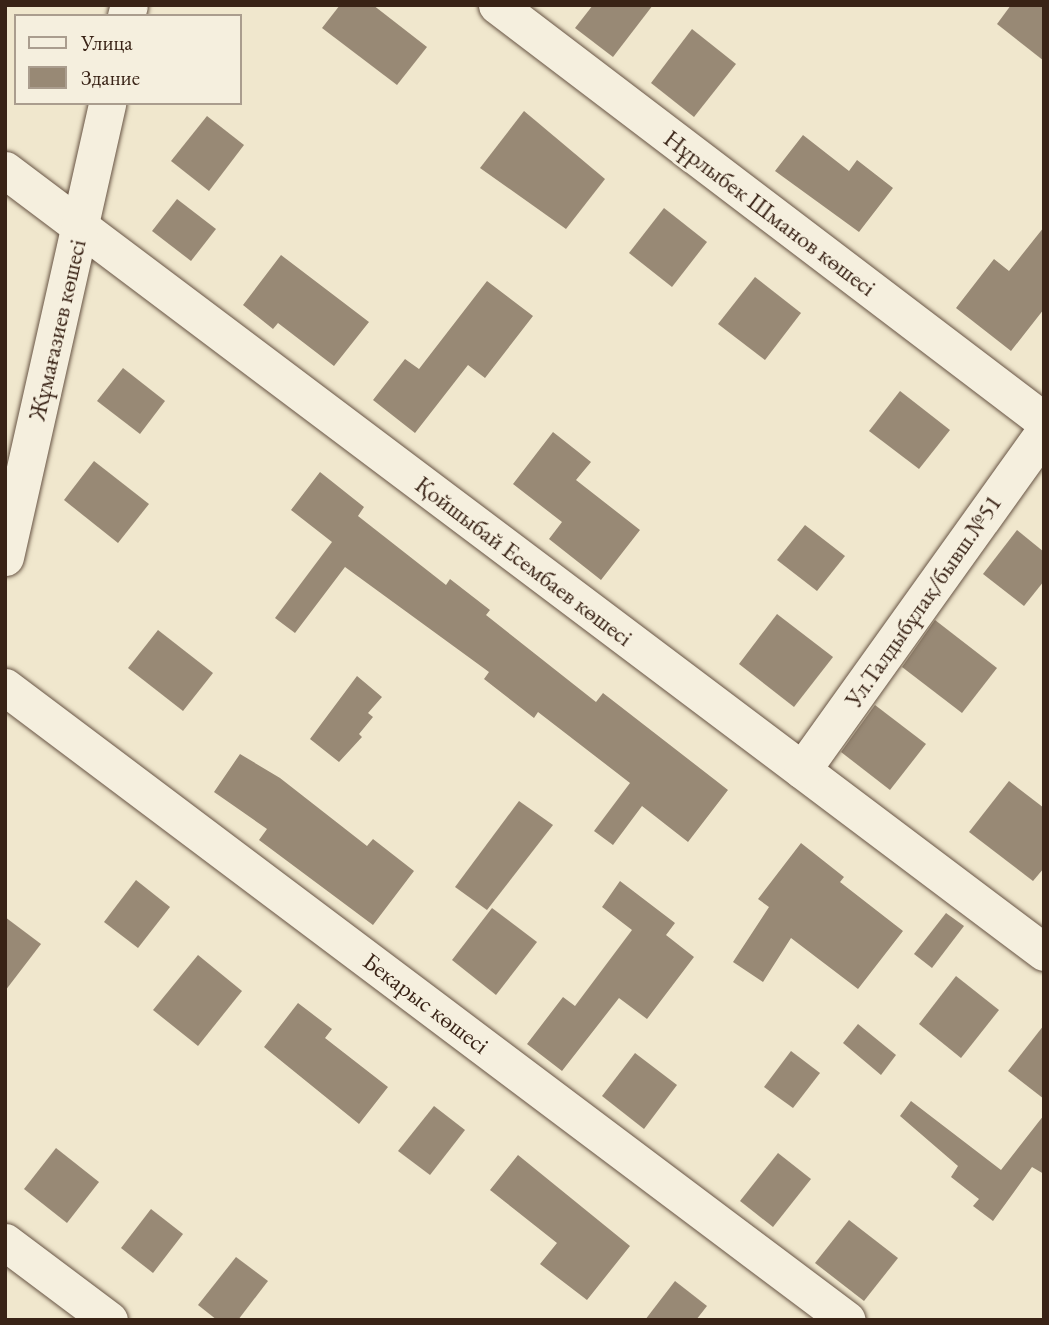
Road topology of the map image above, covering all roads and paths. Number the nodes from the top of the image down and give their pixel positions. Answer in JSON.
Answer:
{"nodes":[{"id":1,"x":497,"y":5,"type":"edge"},
{"id":2,"x":107,"y":105,"type":"edge"},
{"id":3,"x":5,"y":170,"type":"edge"},
{"id":4,"x":80,"y":228,"type":"junction"},
{"id":5,"x":1044,"y":421,"type":"edge"},
{"id":6,"x":1044,"y":432,"type":"edge"},
{"id":7,"x":5,"y":557,"type":"edge"},
{"id":8,"x":5,"y":687,"type":"edge"},
{"id":9,"x":803,"y":770,"type":"junction"},
{"id":10,"x":1044,"y":952,"type":"edge"},
{"id":11,"x":5,"y":1242,"type":"edge"},
{"id":12,"x":109,"y":1320,"type":"edge"},
{"id":13,"x":847,"y":1320,"type":"edge"}],
"edges":[{"from":1,"to":5,"type":"street","name":"Нұрлыбек Шманов көшесі"},
{"from":2,"to":4,"type":"street","name":"Жұмағазиев көшесі"},
{"from":3,"to":4,"type":"street","name":"Қойшыбай Есембаев көшесі"},
{"from":4,"to":7,"type":"street","name":"Жұмағазиев көшесі"},
{"from":4,"to":9,"type":"street","name":"Қойшыбай Есембаев көшесі"},
{"from":6,"to":9,"type":"street","name":"Ул.Талдыбұлақ/бывш.№51"},
{"from":8,"to":13,"type":"street","name":"Бекарыс көшесі"},
{"from":9,"to":10,"type":"street","name":"Қойшыбай Есембаев көшесі"},
{"from":11,"to":12,"type":"street"}]}
